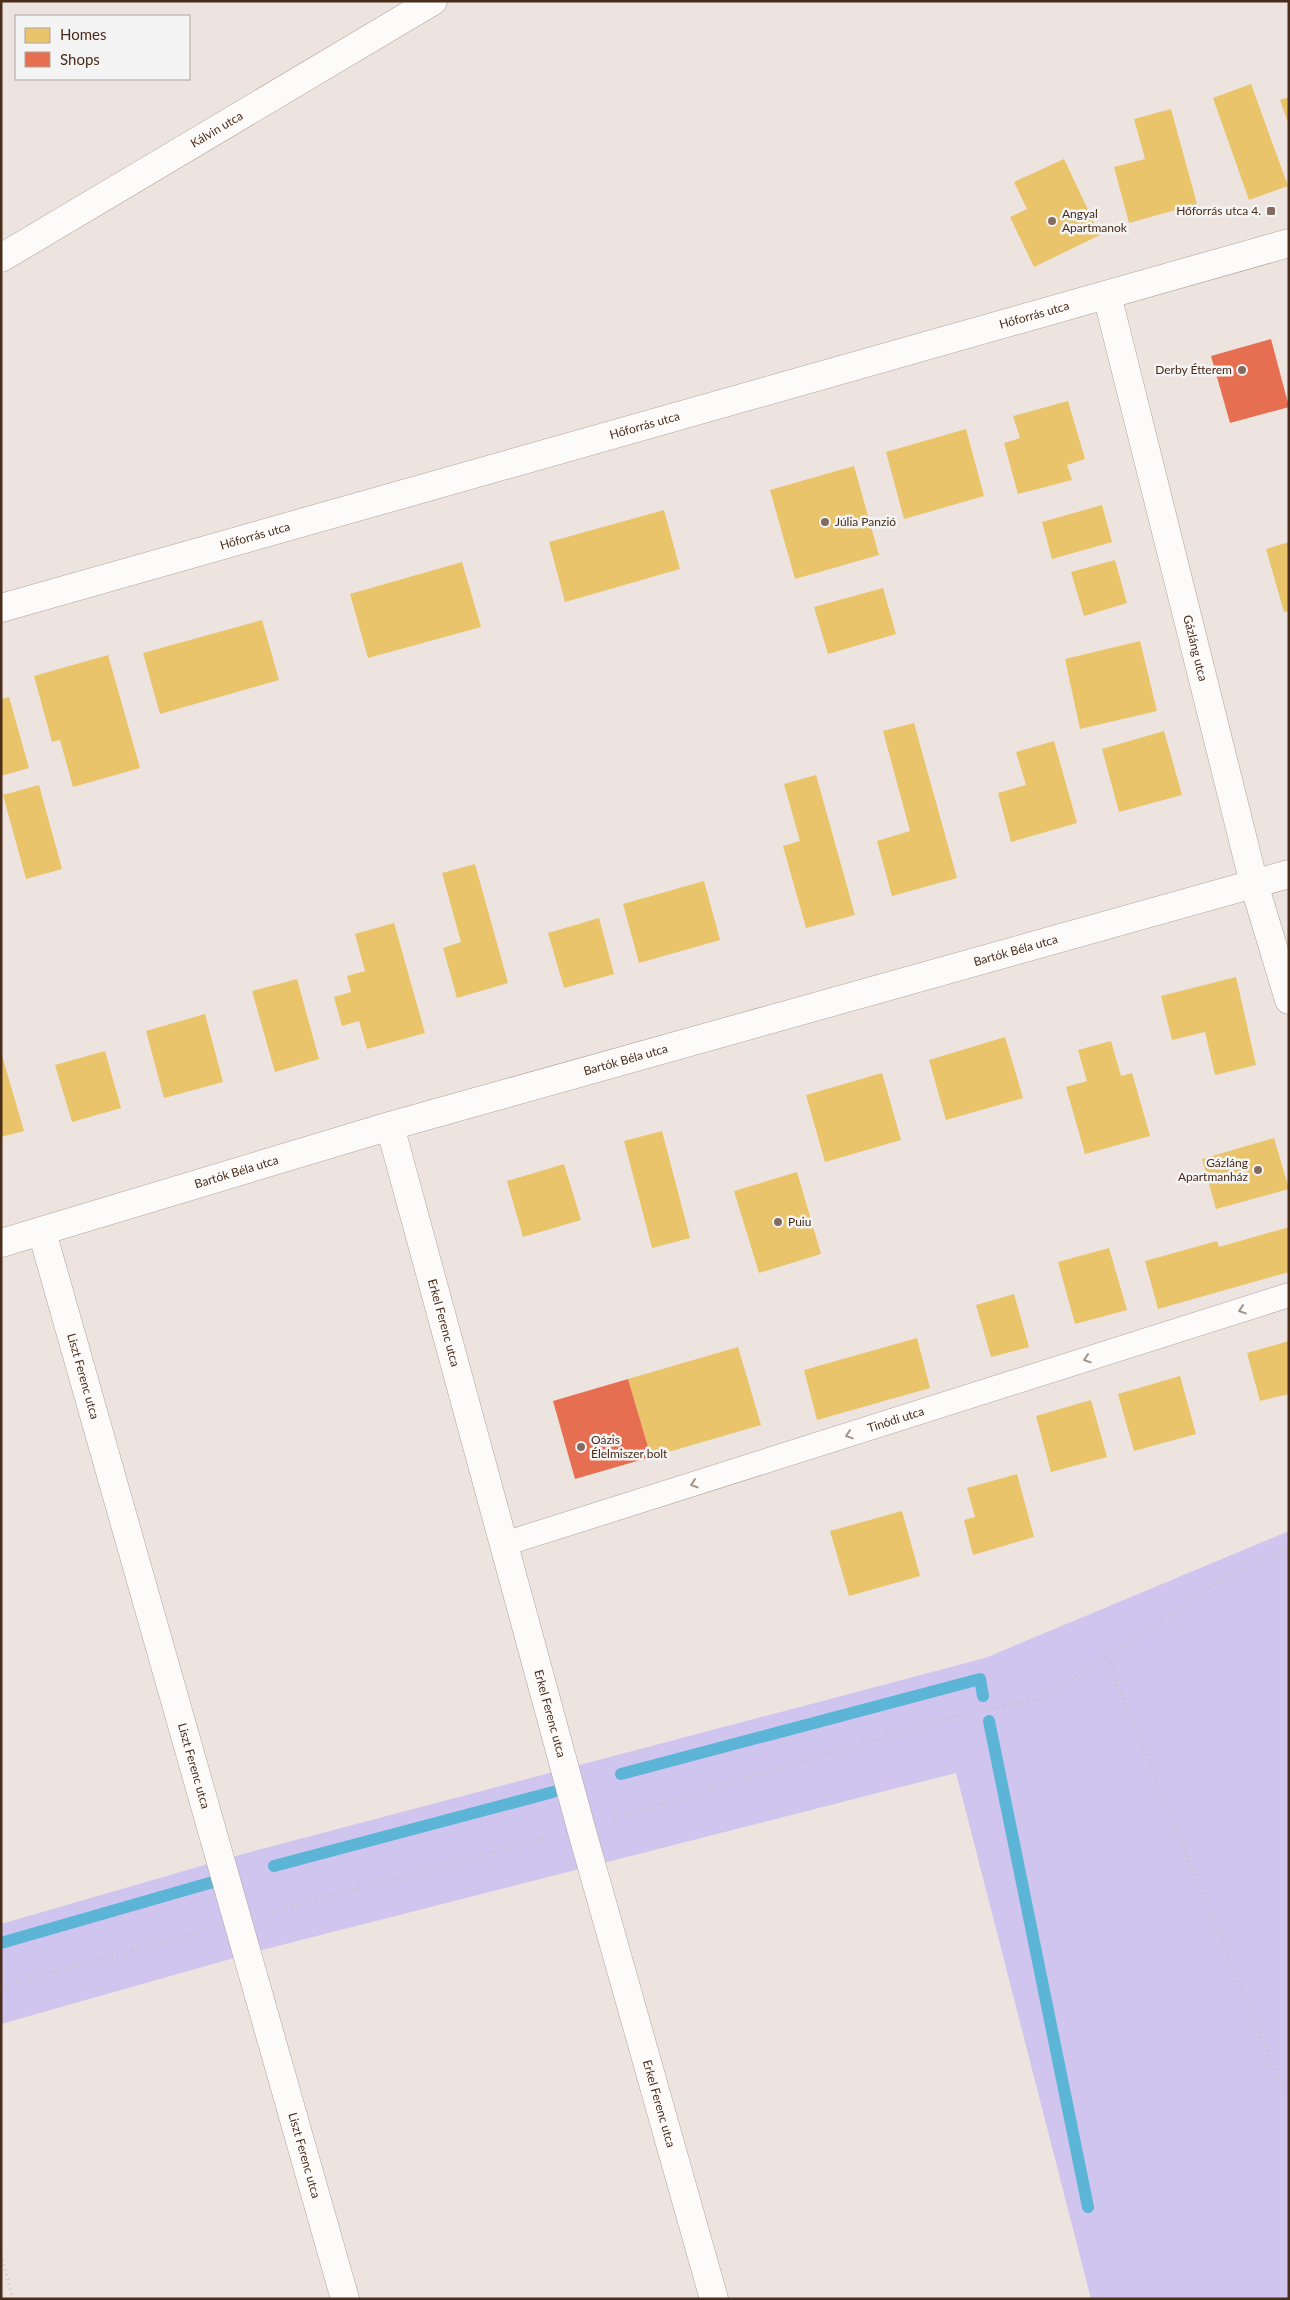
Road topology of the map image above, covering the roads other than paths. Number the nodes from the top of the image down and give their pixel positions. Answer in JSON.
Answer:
{"nodes":[{"id":1,"x":433,"y":1,"type":"edge"},
{"id":2,"x":1289,"y":243,"type":"edge"},
{"id":3,"x":1,"y":258,"type":"edge"},
{"id":4,"x":1107,"y":295,"type":"junction"},
{"id":5,"x":1,"y":608,"type":"edge"},
{"id":6,"x":1289,"y":874,"type":"edge"},
{"id":7,"x":1254,"y":884,"type":"junction"},
{"id":8,"x":1289,"y":1000,"type":"edge"},
{"id":9,"x":390,"y":1126,"type":"junction"},
{"id":10,"x":42,"y":1232,"type":"junction"},
{"id":11,"x":1,"y":1243,"type":"edge"},
{"id":12,"x":1289,"y":1296,"type":"edge"},
{"id":13,"x":504,"y":1544,"type":"junction"},
{"id":14,"x":345,"y":2299,"type":"edge"},
{"id":15,"x":714,"y":2299,"type":"edge"}],
"edges":[{"from":1,"to":3,"type":"street","name":"Kálvin utca"},
{"from":2,"to":4,"type":"street","name":"Hőforrás utca"},
{"from":4,"to":5,"type":"street","name":"Hőforrás utca"},
{"from":4,"to":7,"type":"street","name":"Gázláng utca"},
{"from":6,"to":7,"type":"street","name":"Bartók Béla utca"},
{"from":7,"to":8,"type":"street","name":"Gázláng utca"},
{"from":7,"to":9,"type":"street","name":"Bartók Béla utca"},
{"from":9,"to":10,"type":"street","name":"Bartók Béla utca"},
{"from":9,"to":13,"type":"street","name":"Erkel Ferenc utca"},
{"from":10,"to":11,"type":"street","name":"Bartók Béla utca"},
{"from":10,"to":14,"type":"street","name":"Liszt Ferenc utca"},
{"from":12,"to":13,"type":"lane","name":"Tinódi utca","one_way":true},
{"from":13,"to":15,"type":"street","name":"Erkel Ferenc utca"}]}
